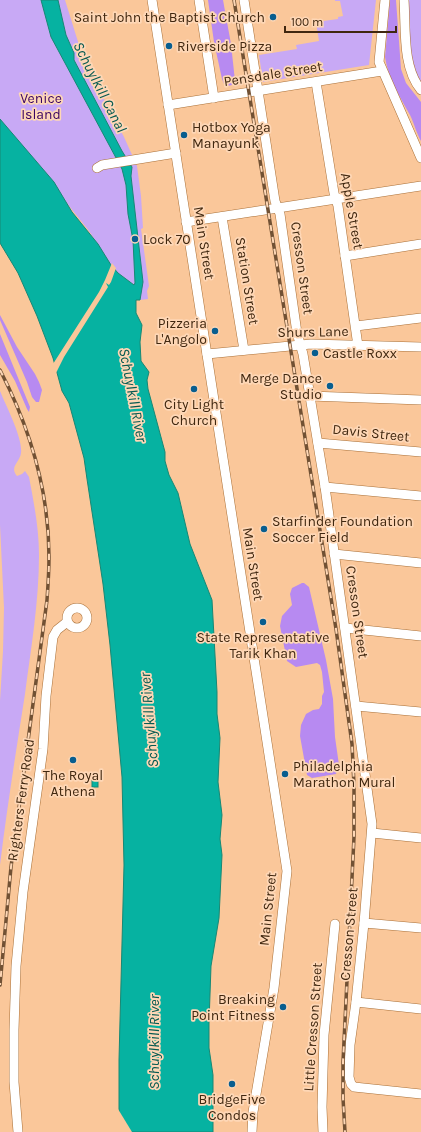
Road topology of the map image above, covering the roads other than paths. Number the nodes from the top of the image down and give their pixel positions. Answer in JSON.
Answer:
{"nodes":[{"id":1,"x":152,"y":0,"type":"edge"},
{"id":2,"x":199,"y":0,"type":"edge"},
{"id":3,"x":244,"y":0,"type":"edge"},
{"id":4,"x":385,"y":0,"type":"edge"},
{"id":5,"x":404,"y":0,"type":"edge"},
{"id":6,"x":382,"y":71,"type":"junction"},
{"id":7,"x":316,"y":82,"type":"junction"},
{"id":8,"x":421,"y":90,"type":"edge"},
{"id":9,"x":258,"y":91,"type":"junction"},
{"id":10,"x":214,"y":98,"type":"junction"},
{"id":11,"x":168,"y":105,"type":"junction"},
{"id":12,"x":176,"y":153,"type":"junction"},
{"id":13,"x":421,"y":158,"type":"edge"},
{"id":14,"x":97,"y":168,"type":"dead end"},
{"id":15,"x":421,"y":186,"type":"edge"},
{"id":16,"x":336,"y":199,"type":"junction"},
{"id":17,"x":278,"y":208,"type":"junction"},
{"id":18,"x":222,"y":217,"type":"junction"},
{"id":19,"x":186,"y":222,"type":"junction"},
{"id":20,"x":421,"y":244,"type":"edge"},
{"id":21,"x":345,"y":256,"type":"junction"},
{"id":22,"x":421,"y":318,"type":"edge"},
{"id":23,"x":356,"y":326,"type":"junction"},
{"id":24,"x":300,"y":344,"type":"junction"},
{"id":25,"x":358,"y":346,"type":"junction"},
{"id":26,"x":421,"y":348,"type":"edge"},
{"id":27,"x":244,"y":350,"type":"junction"},
{"id":28,"x":207,"y":354,"type":"junction"},
{"id":29,"x":310,"y":396,"type":"junction"},
{"id":30,"x":421,"y":400,"type":"edge"},
{"id":31,"x":318,"y":443,"type":"junction"},
{"id":32,"x":421,"y":452,"type":"edge"},
{"id":33,"x":325,"y":487,"type":"junction"},
{"id":34,"x":421,"y":496,"type":"edge"},
{"id":35,"x":334,"y":554,"type":"junction"},
{"id":36,"x":421,"y":563,"type":"edge"},
{"id":37,"x":68,"y":622,"type":"dead end"},
{"id":38,"x":344,"y":628,"type":"junction"},
{"id":39,"x":421,"y":636,"type":"edge"},
{"id":40,"x":356,"y":706,"type":"junction"},
{"id":41,"x":421,"y":712,"type":"edge"},
{"id":42,"x":372,"y":833,"type":"junction"},
{"id":43,"x":421,"y":838,"type":"edge"},
{"id":44,"x":364,"y":923,"type":"junction"},
{"id":45,"x":335,"y":924,"type":"dead end"},
{"id":46,"x":421,"y":928,"type":"edge"},
{"id":47,"x":356,"y":1002,"type":"junction"},
{"id":48,"x":421,"y":1009,"type":"edge"},
{"id":49,"x":421,"y":1094,"type":"edge"},
{"id":50,"x":18,"y":1132,"type":"edge"},
{"id":51,"x":252,"y":1132,"type":"edge"},
{"id":52,"x":323,"y":1132,"type":"edge"}],
"edges":[{"from":1,"to":11,"type":"street","name":"Main Street"},
{"from":2,"to":10,"type":"street"},
{"from":3,"to":9,"type":"street","name":"Cresson Street"},
{"from":4,"to":6,"type":"street"},
{"from":5,"to":8,"type":"street"},
{"from":6,"to":7,"type":"street","name":"Pensdale Street"},
{"from":6,"to":13,"type":"street"},
{"from":7,"to":9,"type":"street","name":"Pensdale Street"},
{"from":7,"to":16,"type":"street","name":"Apple Street"},
{"from":9,"to":10,"type":"street","name":"Pensdale Street"},
{"from":9,"to":17,"type":"street","name":"Cresson Street"},
{"from":10,"to":11,"type":"street","name":"Pensdale Street"},
{"from":11,"to":12,"type":"street","name":"Main Street"},
{"from":12,"to":14,"type":"street"},
{"from":12,"to":19,"type":"street","name":"Main Street"},
{"from":15,"to":16,"type":"street"},
{"from":16,"to":17,"type":"street"},
{"from":16,"to":21,"type":"street","name":"Apple Street"},
{"from":17,"to":18,"type":"street"},
{"from":17,"to":24,"type":"street","name":"Cresson Street"},
{"from":18,"to":19,"type":"street"},
{"from":18,"to":27,"type":"street","name":"Station Street"},
{"from":19,"to":28,"type":"street","name":"Main Street"},
{"from":20,"to":21,"type":"street"},
{"from":21,"to":23,"type":"street","name":"Apple Street"},
{"from":22,"to":23,"type":"street"},
{"from":23,"to":25,"type":"street","name":"Apple Street"},
{"from":24,"to":25,"type":"street","name":"Shurs Lane"},
{"from":24,"to":27,"type":"street","name":"Shurs Lane"},
{"from":24,"to":29,"type":"street","name":"Cresson Street"},
{"from":25,"to":26,"type":"street","name":"Shurs Lane"},
{"from":27,"to":28,"type":"street","name":"Shurs Lane"},
{"from":28,"to":51,"type":"street","name":"Main Street"},
{"from":29,"to":30,"type":"street"},
{"from":29,"to":31,"type":"street","name":"Cresson Street"},
{"from":31,"to":32,"type":"street","name":"Davis Street"},
{"from":31,"to":33,"type":"street","name":"Cresson Street"},
{"from":33,"to":34,"type":"street"},
{"from":33,"to":35,"type":"street","name":"Cresson Street"},
{"from":35,"to":36,"type":"street"},
{"from":35,"to":38,"type":"street","name":"Cresson Street"},
{"from":37,"to":50,"type":"street","name":"Righters Ferry Road"},
{"from":38,"to":39,"type":"street"},
{"from":38,"to":40,"type":"street","name":"Cresson Street"},
{"from":40,"to":41,"type":"street"},
{"from":40,"to":42,"type":"street","name":"Cresson Street"},
{"from":42,"to":43,"type":"street"},
{"from":42,"to":44,"type":"street","name":"Cresson Street"},
{"from":44,"to":46,"type":"street"},
{"from":44,"to":47,"type":"street","name":"Cresson Street"},
{"from":45,"to":52,"type":"street","name":"Little Cresson Street"},
{"from":47,"to":48,"type":"street"},
{"from":47,"to":49,"type":"street","name":"Cresson Street"}]}
